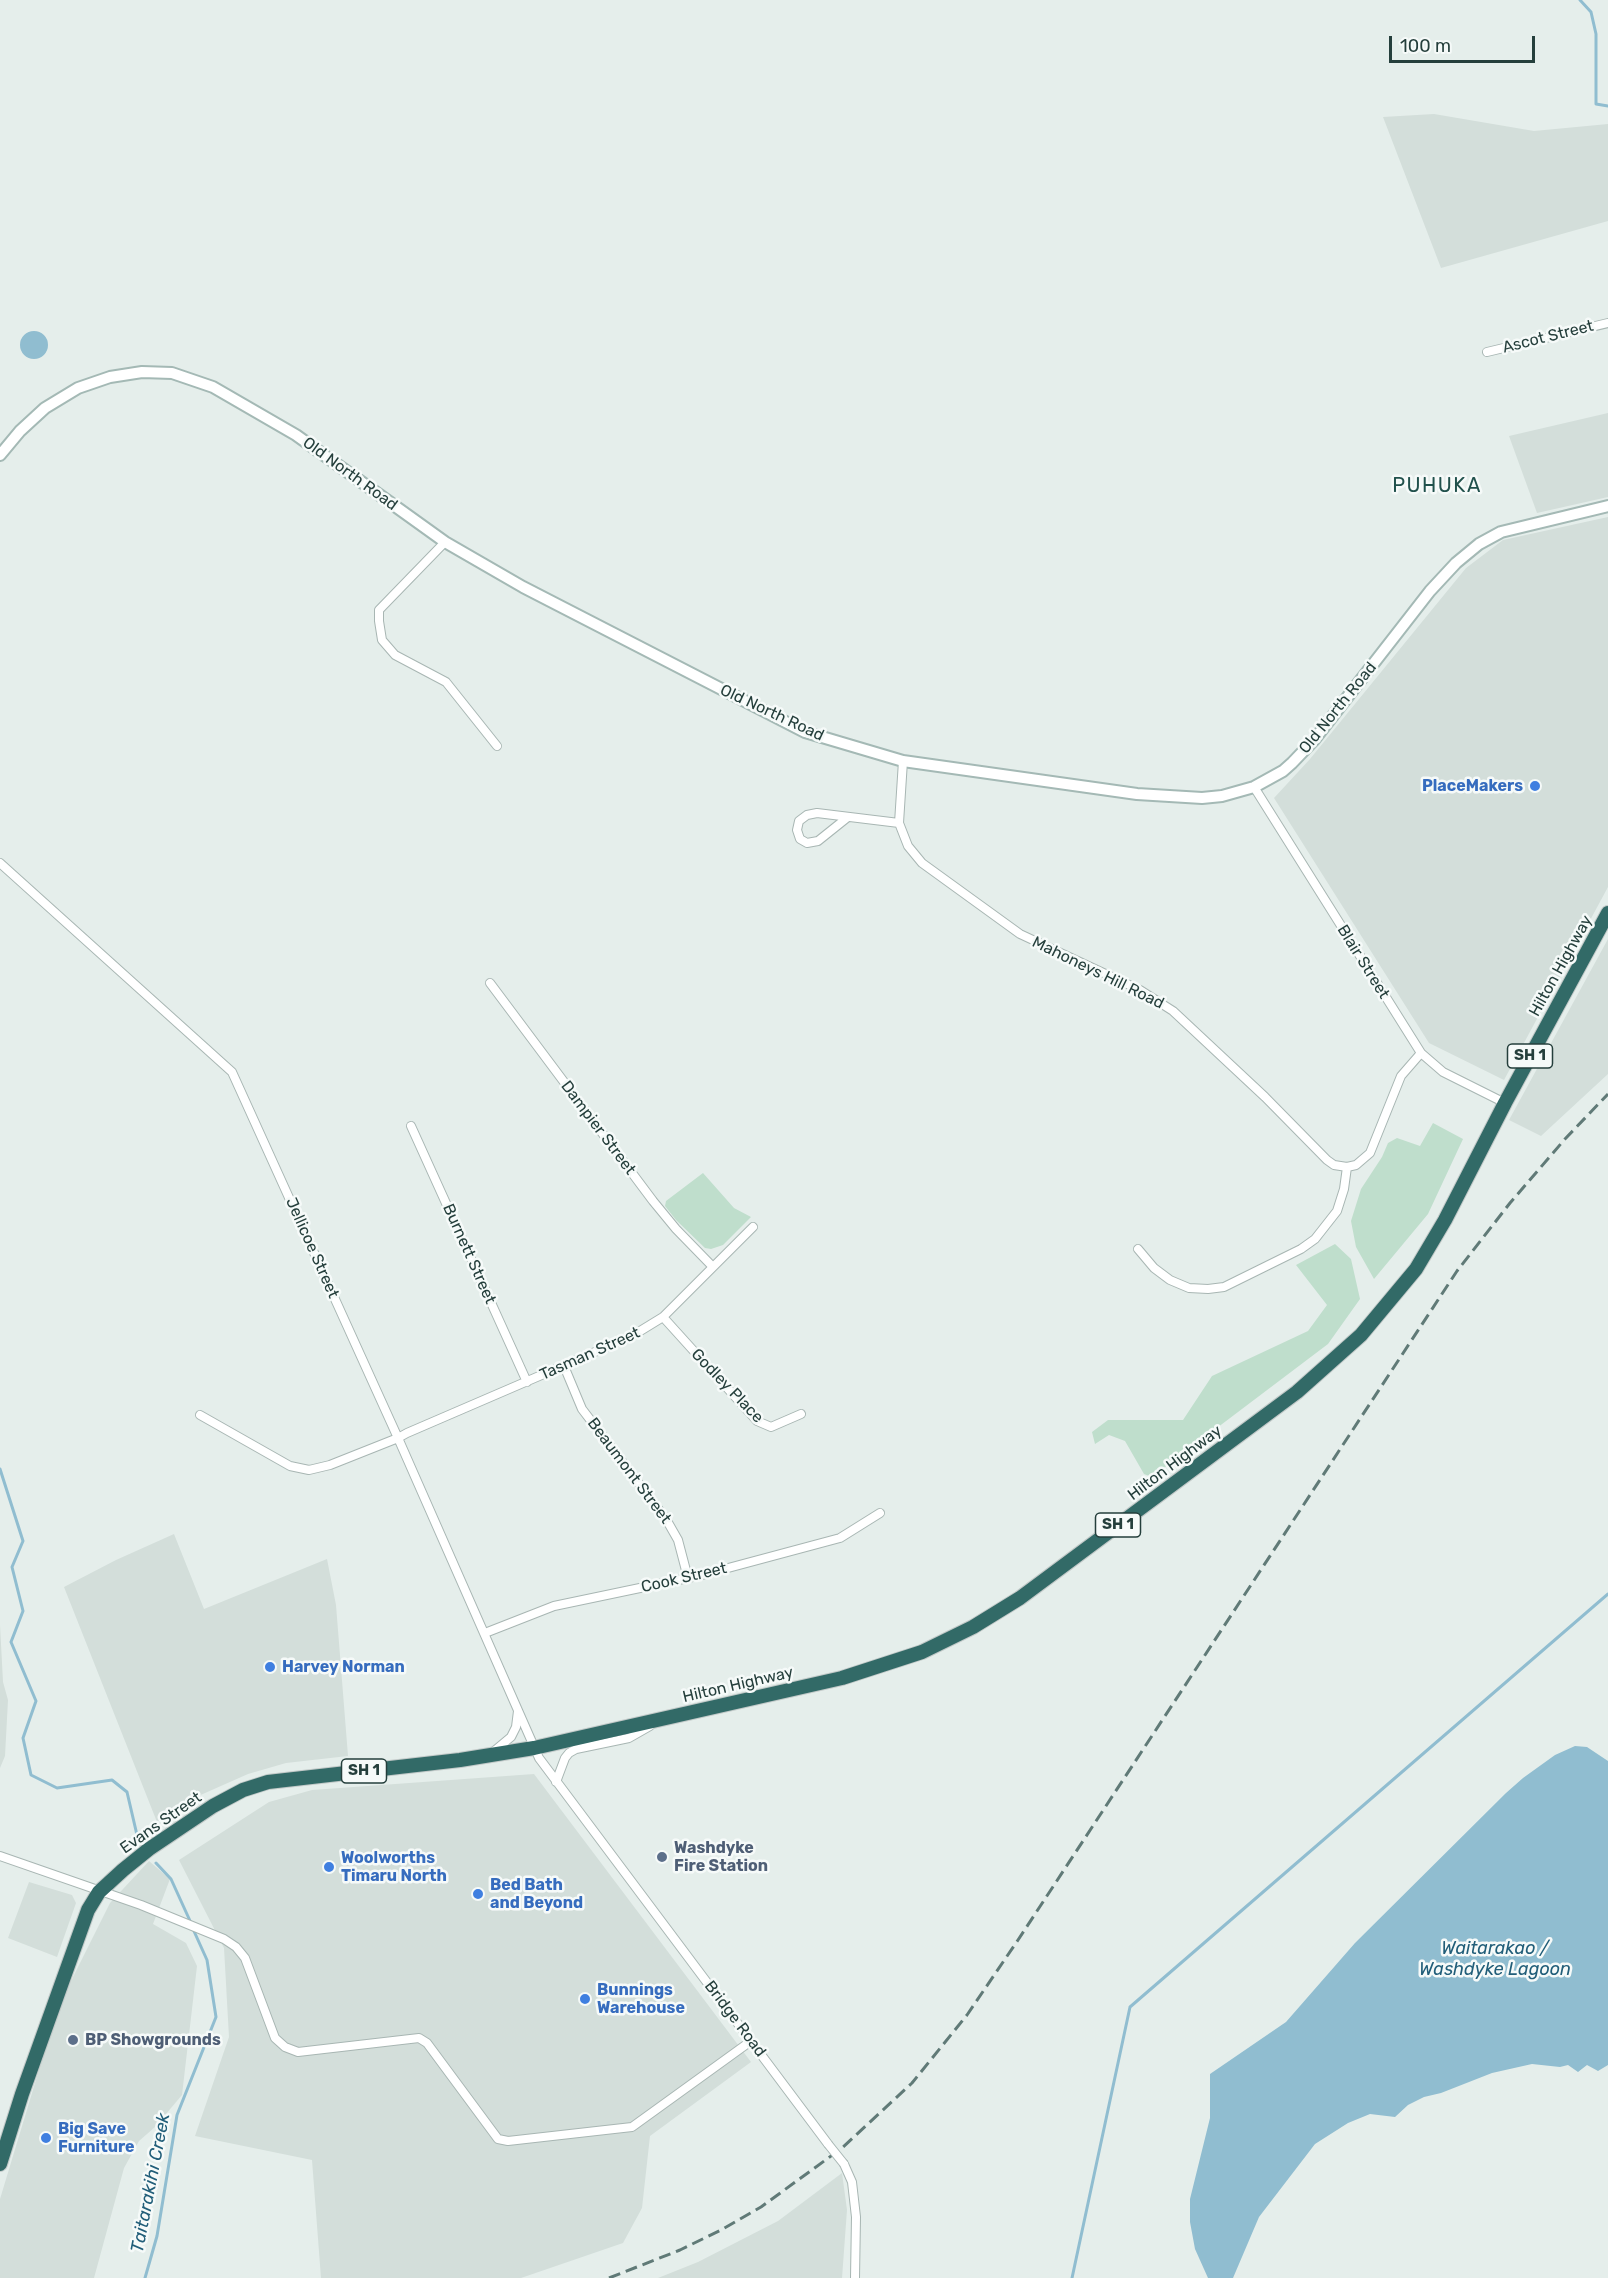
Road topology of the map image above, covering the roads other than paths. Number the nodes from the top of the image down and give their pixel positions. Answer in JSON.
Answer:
{"nodes":[{"id":1,"x":1608,"y":323,"type":"edge"},
{"id":2,"x":1487,"y":352,"type":"dead end"},
{"id":3,"x":0,"y":455,"type":"edge"},
{"id":4,"x":1608,"y":506,"type":"edge"},
{"id":5,"x":445,"y":542,"type":"junction"},
{"id":6,"x":497,"y":746,"type":"dead end"},
{"id":7,"x":903,"y":761,"type":"junction"},
{"id":8,"x":1254,"y":787,"type":"junction"},
{"id":9,"x":848,"y":817,"type":"junction"},
{"id":10,"x":899,"y":823,"type":"junction"},
{"id":11,"x":0,"y":863,"type":"edge"},
{"id":12,"x":1608,"y":913,"type":"edge"},
{"id":13,"x":490,"y":983,"type":"dead end"},
{"id":14,"x":1420,"y":1053,"type":"junction"},
{"id":15,"x":1504,"y":1104,"type":"junction"},
{"id":16,"x":411,"y":1126,"type":"dead end"},
{"id":17,"x":1347,"y":1167,"type":"junction"},
{"id":18,"x":753,"y":1227,"type":"dead end"},
{"id":19,"x":1138,"y":1249,"type":"dead end"},
{"id":20,"x":713,"y":1267,"type":"junction"},
{"id":21,"x":663,"y":1317,"type":"junction"},
{"id":22,"x":564,"y":1366,"type":"junction"},
{"id":23,"x":527,"y":1382,"type":"junction"},
{"id":24,"x":801,"y":1414,"type":"dead end"},
{"id":25,"x":200,"y":1415,"type":"dead end"},
{"id":26,"x":398,"y":1438,"type":"junction"},
{"id":27,"x":880,"y":1513,"type":"dead end"},
{"id":28,"x":688,"y":1578,"type":"junction"},
{"id":29,"x":484,"y":1633,"type":"junction"},
{"id":30,"x":518,"y":1710,"type":"junction"},
{"id":31,"x":661,"y":1719,"type":"junction"},
{"id":32,"x":534,"y":1748,"type":"junction"},
{"id":33,"x":489,"y":1755,"type":"junction"},
{"id":34,"x":556,"y":1782,"type":"junction"},
{"id":35,"x":0,"y":1856,"type":"edge"},
{"id":36,"x":99,"y":1892,"type":"junction"},
{"id":37,"x":752,"y":2041,"type":"junction"},
{"id":38,"x":3,"y":2140,"type":"edge"},
{"id":39,"x":0,"y":2164,"type":"edge"},
{"id":40,"x":855,"y":2278,"type":"edge"}],
"edges":[{"from":1,"to":2,"type":"street","name":"Ascot Street"},
{"from":3,"to":5,"type":"street","name":"Old North Road"},
{"from":4,"to":8,"type":"street","name":"Old North Road"},
{"from":5,"to":6,"type":"street"},
{"from":5,"to":7,"type":"street","name":"Old North Road"},
{"from":7,"to":8,"type":"street","name":"Old North Road"},
{"from":7,"to":10,"type":"street","name":"Mahoneys Hill Road"},
{"from":8,"to":14,"type":"street","name":"Blair Street"},
{"from":9,"to":9,"type":"street"},
{"from":9,"to":10,"type":"street"},
{"from":10,"to":17,"type":"street","name":"Mahoneys Hill Road"},
{"from":11,"to":26,"type":"street","name":"Jellicoe Street"},
{"from":12,"to":15,"type":"highway","name":"Hilton Highway","number":"SH 1"},
{"from":13,"to":20,"type":"street","name":"Dampier Street"},
{"from":14,"to":15,"type":"street","name":"Blair Street"},
{"from":14,"to":17,"type":"street"},
{"from":15,"to":31,"type":"highway","name":"Hilton Highway","number":"SH 1"},
{"from":16,"to":23,"type":"street","name":"Burnett Street"},
{"from":17,"to":19,"type":"street"},
{"from":18,"to":20,"type":"street","name":"Tasman Street"},
{"from":20,"to":21,"type":"street","name":"Tasman Street"},
{"from":21,"to":22,"type":"street","name":"Tasman Street"},
{"from":21,"to":24,"type":"street","name":"Godley Place"},
{"from":22,"to":23,"type":"street","name":"Tasman Street"},
{"from":22,"to":28,"type":"street","name":"Beaumont Street"},
{"from":23,"to":26,"type":"street","name":"Tasman Street"},
{"from":25,"to":26,"type":"street","name":"Tasman Street"},
{"from":26,"to":29,"type":"street","name":"Jellicoe Street"},
{"from":27,"to":28,"type":"street","name":"Cook Street"},
{"from":28,"to":29,"type":"street","name":"Cook Street"},
{"from":29,"to":30,"type":"street","name":"Jellicoe Street"},
{"from":30,"to":32,"type":"street","name":"Jellicoe Street"},
{"from":30,"to":33,"type":"street"},
{"from":31,"to":32,"type":"highway","name":"Hilton Highway","number":"SH 1"},
{"from":31,"to":34,"type":"street"},
{"from":32,"to":33,"type":"highway","name":"Evans Street","number":"SH 1"},
{"from":32,"to":34,"type":"street","name":"Bridge Road"},
{"from":33,"to":36,"type":"highway","name":"Evans Street","number":"SH 1"},
{"from":34,"to":37,"type":"street","name":"Bridge Road"},
{"from":35,"to":36,"type":"street"},
{"from":36,"to":37,"type":"street"},
{"from":36,"to":38,"type":"highway","name":"Evans Street","number":"SH 1"},
{"from":37,"to":40,"type":"street","name":"Bridge Road","bridge":true},
{"from":38,"to":39,"type":"highway","name":"Evans Street","number":"SH 1"}]}
